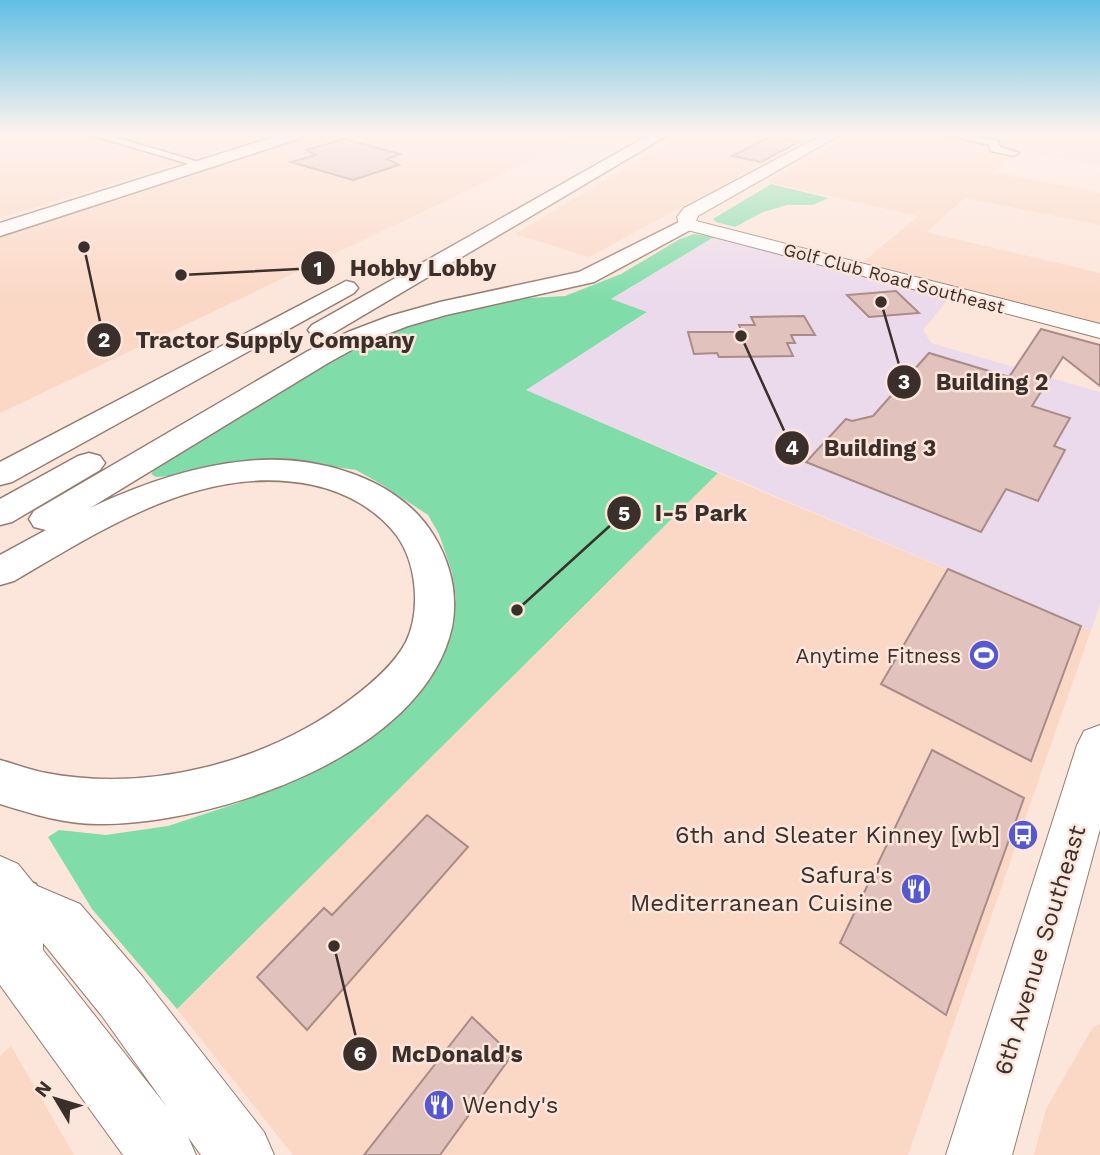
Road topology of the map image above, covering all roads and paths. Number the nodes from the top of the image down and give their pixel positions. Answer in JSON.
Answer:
{"nodes":[{"id":1,"x":128,"y":189,"type":"edge"},
{"id":2,"x":566,"y":189,"type":"edge"},
{"id":3,"x":734,"y":189,"type":"edge"},
{"id":4,"x":687,"y":224,"type":"junction"},
{"id":5,"x":0,"y":230,"type":"edge"},
{"id":6,"x":408,"y":251,"type":"dead end"},
{"id":7,"x":371,"y":270,"type":"dead end"},
{"id":8,"x":1100,"y":331,"type":"edge"},
{"id":9,"x":132,"y":439,"type":"dead end"},
{"id":10,"x":108,"y":452,"type":"dead end"},
{"id":11,"x":0,"y":456,"type":"edge"},
{"id":12,"x":0,"y":475,"type":"edge"},
{"id":13,"x":0,"y":514,"type":"edge"},
{"id":14,"x":0,"y":547,"type":"edge"},
{"id":15,"x":0,"y":572,"type":"edge"},
{"id":16,"x":1100,"y":745,"type":"edge"},
{"id":17,"x":0,"y":782,"type":"edge"},
{"id":18,"x":5,"y":898,"type":"edge"},
{"id":19,"x":163,"y":1155,"type":"edge"},
{"id":20,"x":241,"y":1155,"type":"edge"},
{"id":21,"x":979,"y":1155,"type":"edge"}],
"edges":[{"from":1,"to":5,"type":"main road"},
{"from":2,"to":9,"type":"main road"},
{"from":3,"to":4,"type":"street"},
{"from":4,"to":8,"type":"street","name":"Golf Club Road Southeast"},
{"from":4,"to":14,"type":"main road"},
{"from":6,"to":12,"type":"main road"},
{"from":7,"to":11,"type":"main road"},
{"from":10,"to":13,"type":"main road"},
{"from":15,"to":17,"type":"main road"},
{"from":16,"to":21,"type":"street","name":"6th Avenue Southeast"},
{"from":18,"to":19,"type":"main road"},
{"from":18,"to":20,"type":"street"}]}
